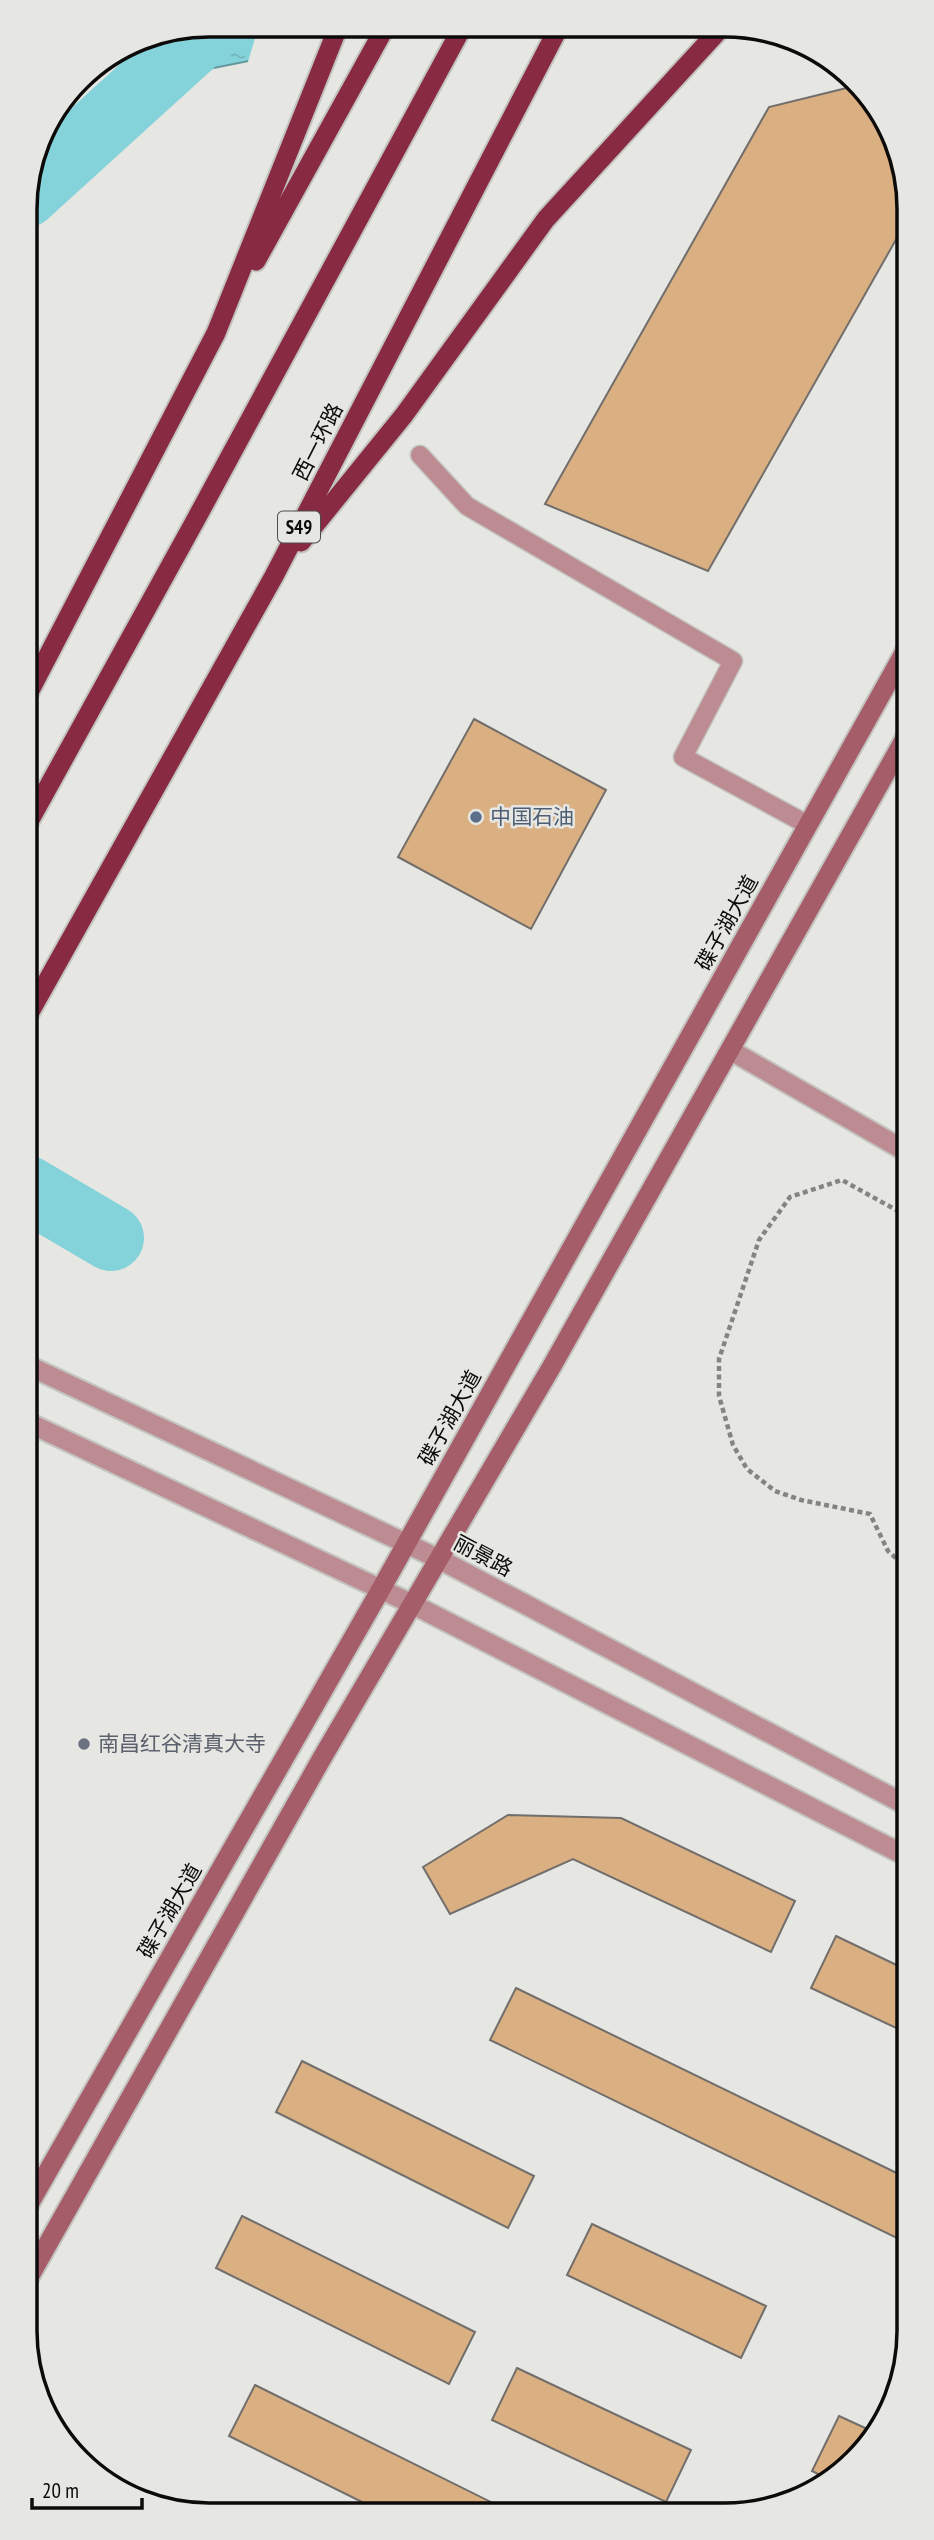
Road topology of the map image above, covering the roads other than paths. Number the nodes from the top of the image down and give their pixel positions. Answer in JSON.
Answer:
{"nodes":[{"id":1,"x":334,"y":37,"type":"edge"},
{"id":2,"x":380,"y":37,"type":"edge"},
{"id":3,"x":457,"y":37,"type":"edge"},
{"id":4,"x":554,"y":37,"type":"edge"},
{"id":5,"x":714,"y":37,"type":"edge"},
{"id":6,"x":216,"y":333,"type":"junction"},
{"id":7,"x":420,"y":455,"type":"dead end"},
{"id":8,"x":274,"y":576,"type":"junction"},
{"id":9,"x":897,"y":664,"type":"edge"},
{"id":10,"x":37,"y":677,"type":"edge"},
{"id":11,"x":897,"y":753,"type":"edge"},
{"id":12,"x":37,"y":807,"type":"edge"},
{"id":13,"x":808,"y":825,"type":"junction"},
{"id":14,"x":37,"y":999,"type":"edge"},
{"id":15,"x":730,"y":1050,"type":"junction"},
{"id":16,"x":897,"y":1146,"type":"edge"},
{"id":17,"x":37,"y":1370,"type":"edge"},
{"id":18,"x":37,"y":1427,"type":"edge"},
{"id":19,"x":406,"y":1543,"type":"junction"},
{"id":20,"x":439,"y":1559,"type":"junction"},
{"id":21,"x":381,"y":1589,"type":"junction"},
{"id":22,"x":412,"y":1604,"type":"junction"},
{"id":23,"x":897,"y":1800,"type":"edge"},
{"id":24,"x":897,"y":1851,"type":"edge"},
{"id":25,"x":37,"y":2190,"type":"edge"},
{"id":26,"x":37,"y":2263,"type":"edge"}],
"edges":[{"from":1,"to":6,"type":"highway"},
{"from":2,"to":6,"type":"highway"},
{"from":3,"to":12,"type":"highway"},
{"from":4,"to":8,"type":"highway","name":"西一环路","number":"S49"},
{"from":5,"to":8,"type":"highway"},
{"from":6,"to":10,"type":"highway"},
{"from":7,"to":13,"type":"lane"},
{"from":8,"to":14,"type":"highway","name":"西一环路","number":"S49"},
{"from":9,"to":13,"type":"main road","name":"碟子湖大道"},
{"from":11,"to":15,"type":"main road"},
{"from":13,"to":19,"type":"main road","name":"碟子湖大道"},
{"from":15,"to":16,"type":"street"},
{"from":15,"to":20,"type":"main road"},
{"from":17,"to":19,"type":"street","name":"丽景路"},
{"from":18,"to":21,"type":"street"},
{"from":19,"to":20,"type":"street","name":"丽景路"},
{"from":19,"to":21,"type":"main road","name":"碟子湖大道"},
{"from":20,"to":22,"type":"main road"},
{"from":20,"to":23,"type":"street","name":"丽景路"},
{"from":21,"to":22,"type":"street"},
{"from":21,"to":25,"type":"main road","name":"碟子湖大道"},
{"from":22,"to":24,"type":"street"},
{"from":22,"to":26,"type":"main road"}]}
